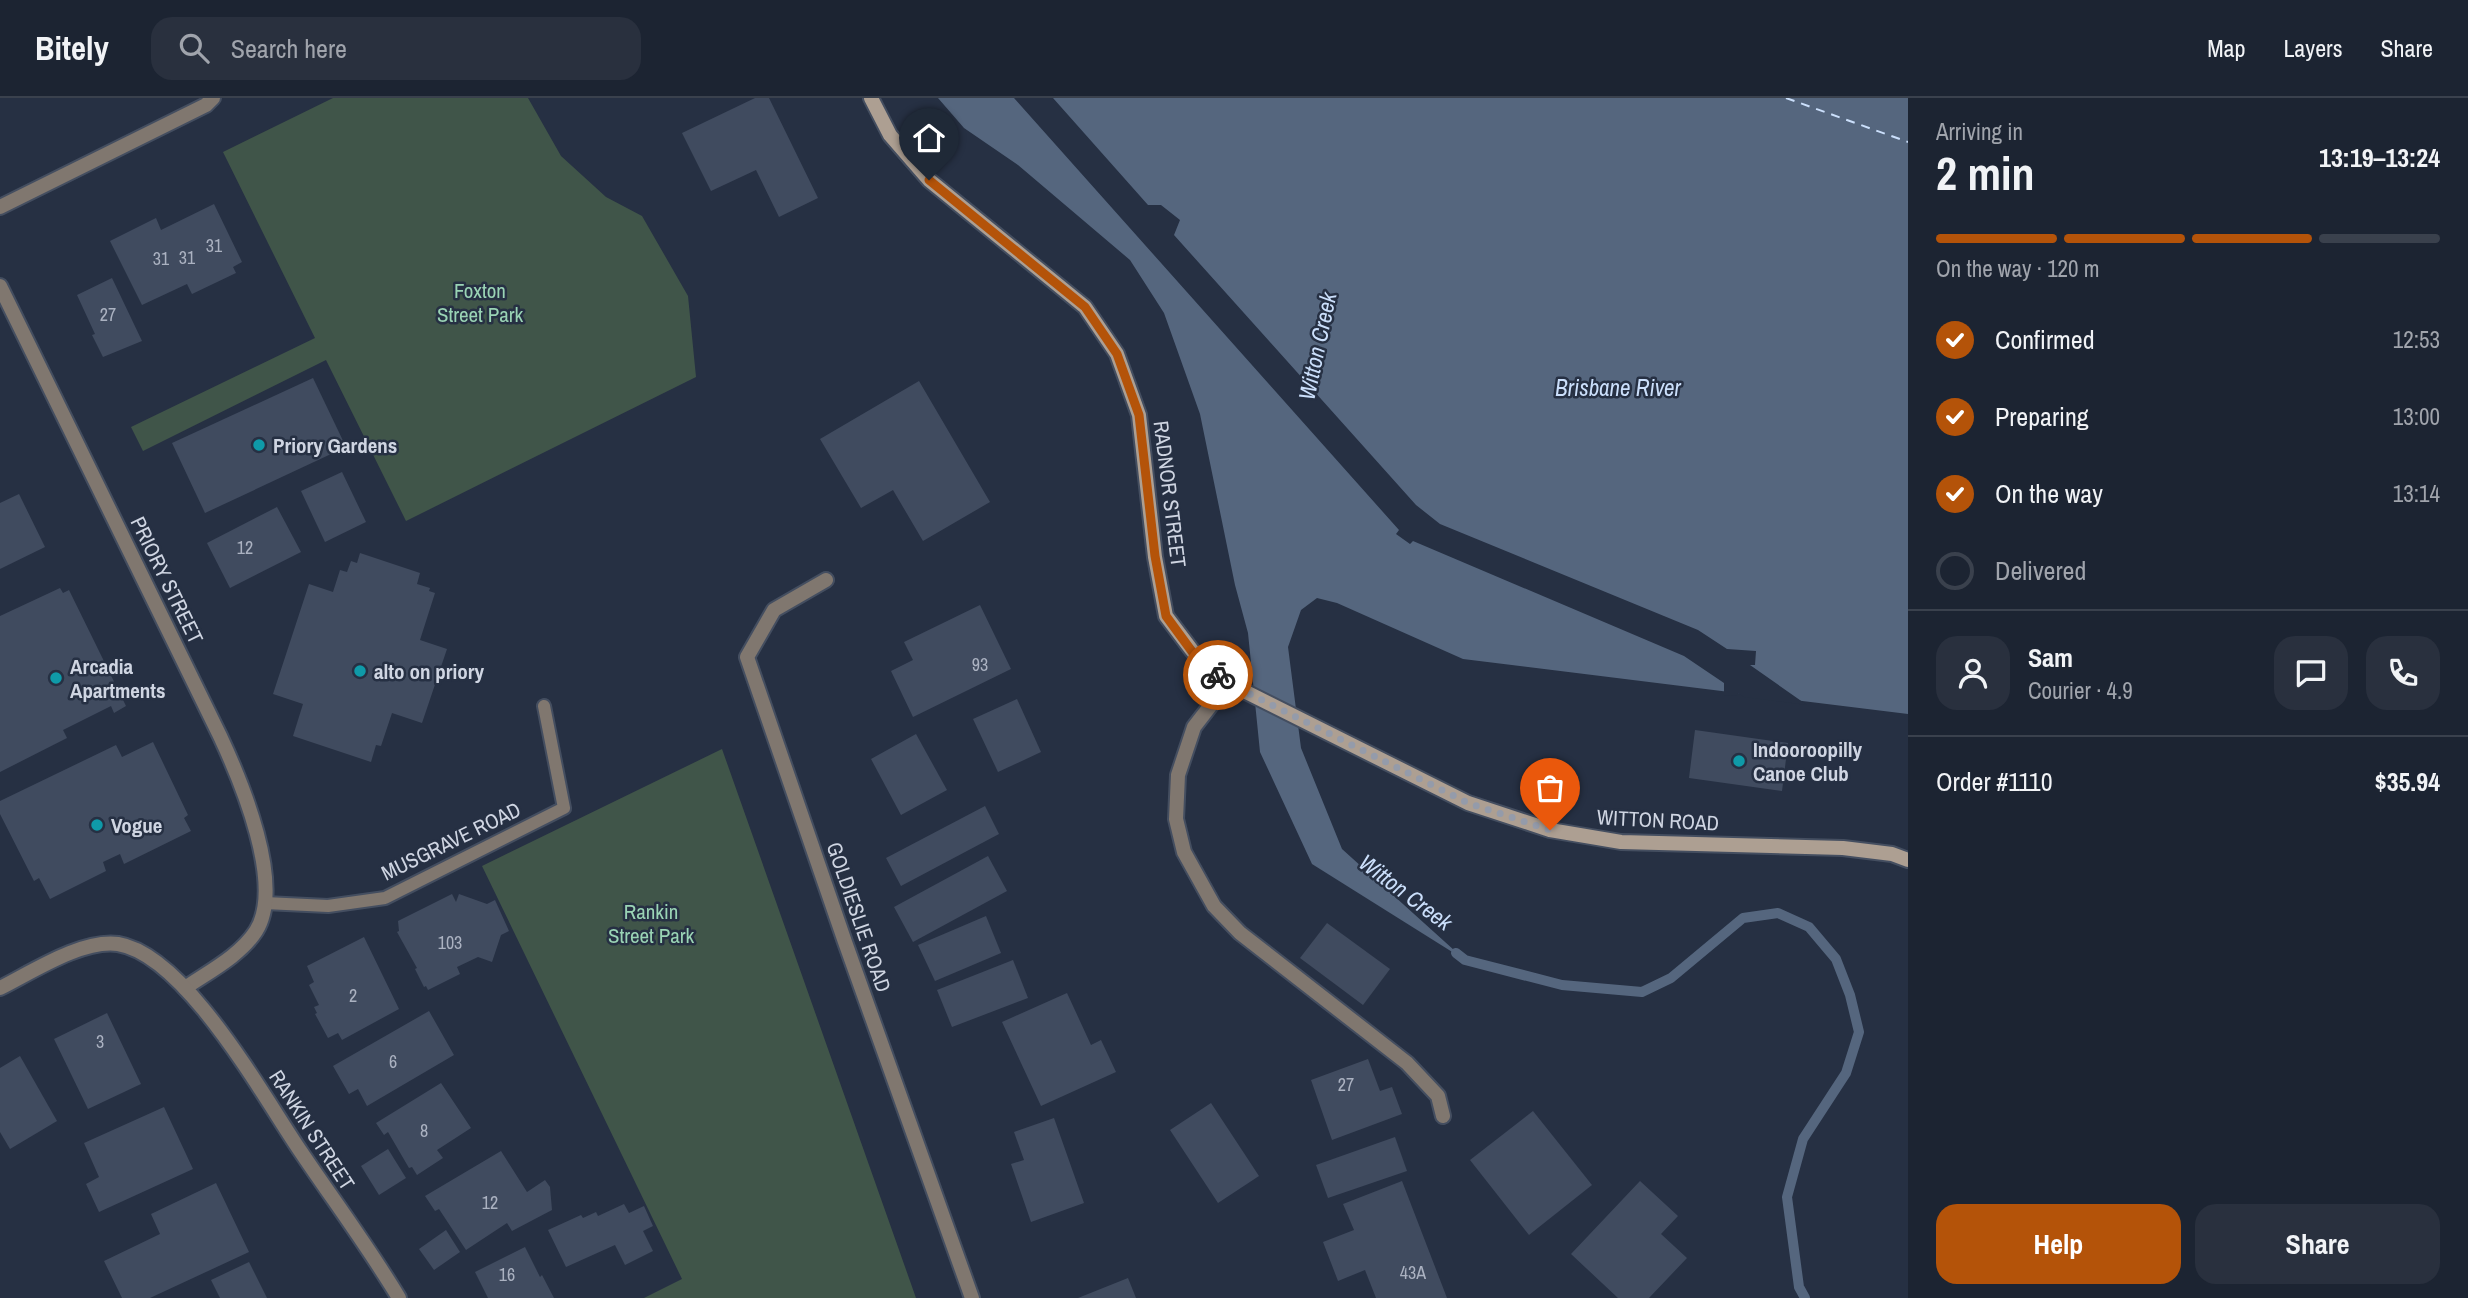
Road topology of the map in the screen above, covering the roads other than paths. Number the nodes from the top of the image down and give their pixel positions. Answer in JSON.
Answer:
{"nodes":[{"id":1,"x":213,"y":98,"type":"edge"},
{"id":2,"x":871,"y":98,"type":"edge"},
{"id":3,"x":0,"y":207,"type":"edge"},
{"id":4,"x":0,"y":286,"type":"edge"},
{"id":5,"x":826,"y":580,"type":"dead end"},
{"id":6,"x":1228,"y":683,"type":"junction"},
{"id":7,"x":544,"y":706,"type":"dead end"},
{"id":8,"x":1908,"y":860,"type":"edge"},
{"id":9,"x":265,"y":903,"type":"junction"},
{"id":10,"x":0,"y":988,"type":"edge"},
{"id":11,"x":185,"y":988,"type":"junction"},
{"id":12,"x":1443,"y":1116,"type":"dead end"},
{"id":13,"x":399,"y":1298,"type":"edge"},
{"id":14,"x":972,"y":1298,"type":"edge"}],
"edges":[{"from":1,"to":3,"type":"street"},
{"from":2,"to":6,"type":"street","name":"RADNOR STREET"},
{"from":4,"to":9,"type":"street","name":"PRIORY STREET"},
{"from":5,"to":14,"type":"street","name":"GOLDIESLIE ROAD"},
{"from":6,"to":8,"type":"street","name":"WITTON ROAD"},
{"from":6,"to":12,"type":"street"},
{"from":7,"to":9,"type":"lane","name":"MUSGRAVE ROAD"},
{"from":9,"to":11,"type":"street"},
{"from":10,"to":11,"type":"street"},
{"from":11,"to":13,"type":"street","name":"RANKIN STREET"}]}
